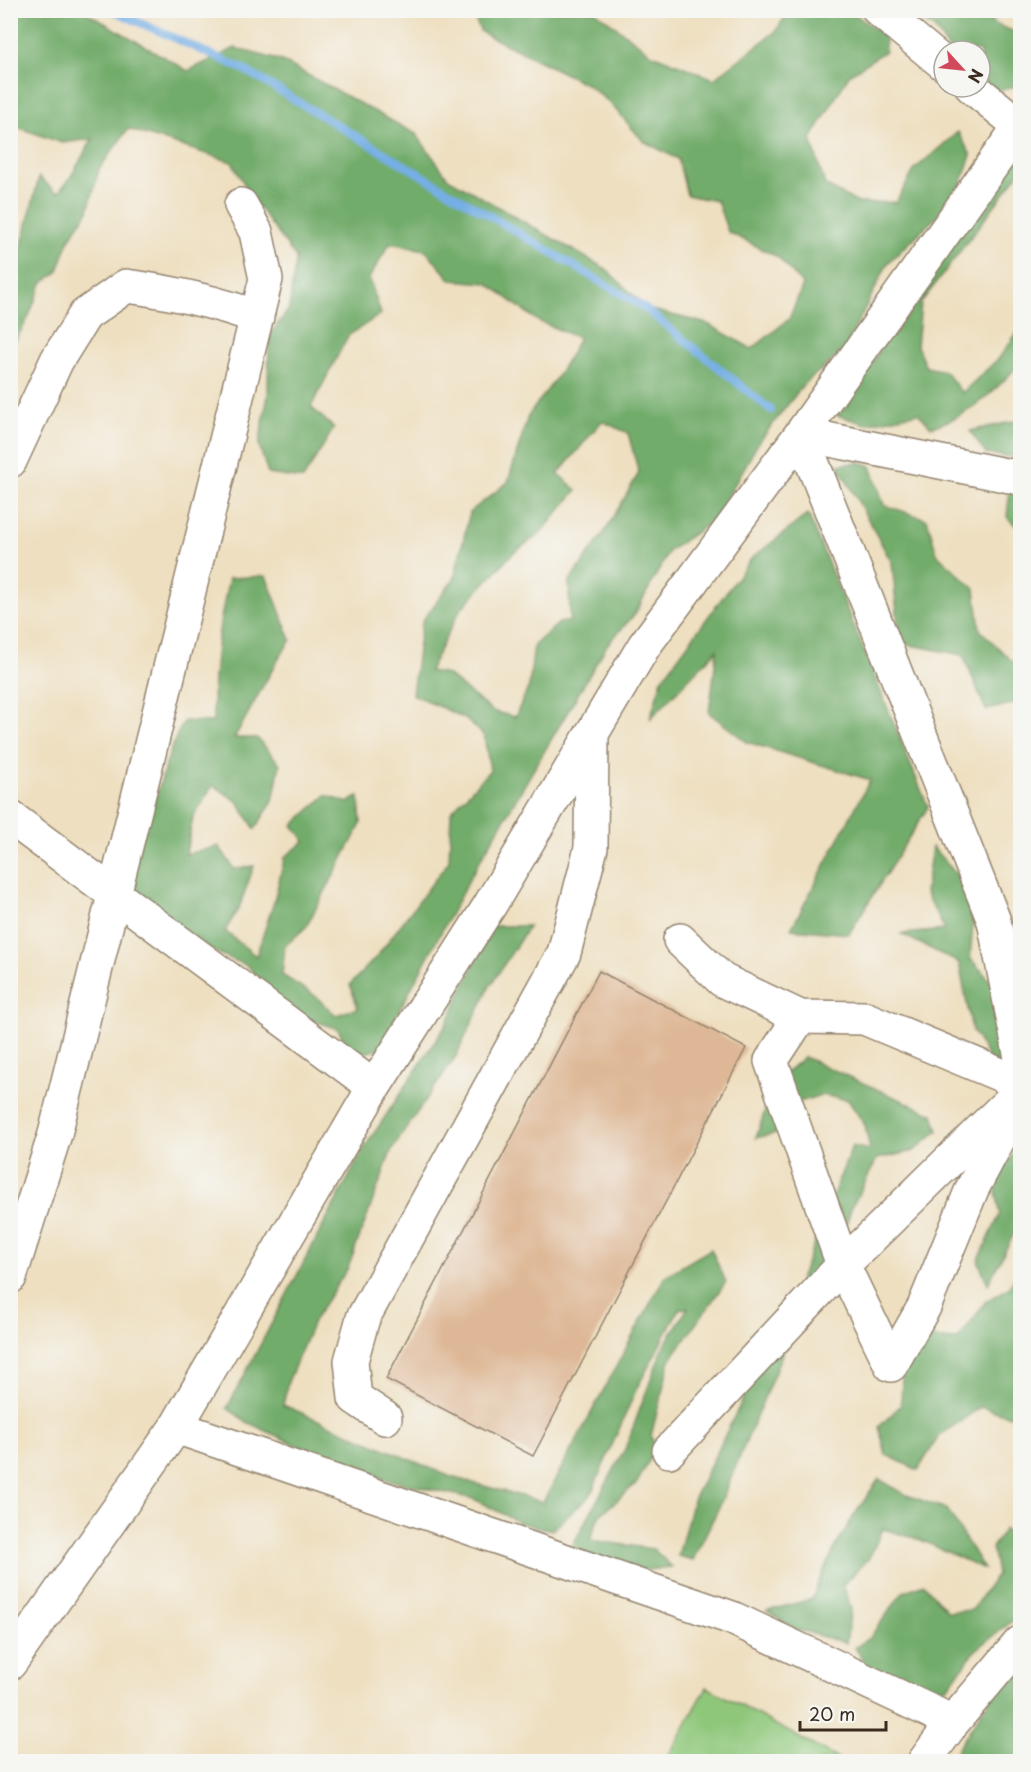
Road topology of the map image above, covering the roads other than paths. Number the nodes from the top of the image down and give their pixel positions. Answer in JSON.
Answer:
{"nodes":[{"id":1,"x":879,"y":10,"type":"edge"},
{"id":2,"x":932,"y":54,"type":"edge"},
{"id":3,"x":987,"y":99,"type":"edge"},
{"id":4,"x":1020,"y":126,"type":"edge"},
{"id":5,"x":241,"y":206,"type":"dead end"},
{"id":6,"x":257,"y":317,"type":"junction"},
{"id":7,"x":801,"y":434,"type":"junction"},
{"id":8,"x":10,"y":461,"type":"edge"},
{"id":9,"x":1020,"y":478,"type":"edge"},
{"id":10,"x":592,"y":734,"type":"junction"},
{"id":11,"x":10,"y":817,"type":"edge"},
{"id":12,"x":115,"y":894,"type":"junction"},
{"id":13,"x":680,"y":940,"type":"dead end"},
{"id":14,"x":800,"y":1017,"type":"junction"},
{"id":15,"x":1020,"y":1053,"type":"edge"},
{"id":16,"x":1020,"y":1083,"type":"edge"},
{"id":17,"x":374,"y":1087,"type":"junction"},
{"id":18,"x":1020,"y":1092,"type":"edge"},
{"id":19,"x":1020,"y":1099,"type":"edge"},
{"id":20,"x":843,"y":1265,"type":"junction"},
{"id":21,"x":10,"y":1277,"type":"edge"},
{"id":22,"x":385,"y":1418,"type":"dead end"},
{"id":23,"x":176,"y":1427,"type":"junction"},
{"id":24,"x":669,"y":1452,"type":"dead end"},
{"id":25,"x":1020,"y":1643,"type":"edge"},
{"id":26,"x":10,"y":1663,"type":"edge"},
{"id":27,"x":953,"y":1722,"type":"junction"},
{"id":28,"x":924,"y":1761,"type":"edge"}],
"edges":[{"from":1,"to":2,"type":"lane"},
{"from":3,"to":4,"type":"lane"},
{"from":4,"to":7,"type":"lane"},
{"from":5,"to":6,"type":"lane"},
{"from":6,"to":8,"type":"lane"},
{"from":6,"to":12,"type":"lane"},
{"from":7,"to":9,"type":"lane"},
{"from":7,"to":10,"type":"lane"},
{"from":7,"to":15,"type":"lane"},
{"from":10,"to":17,"type":"lane"},
{"from":10,"to":22,"type":"lane"},
{"from":11,"to":12,"type":"lane"},
{"from":12,"to":17,"type":"lane"},
{"from":12,"to":21,"type":"lane"},
{"from":13,"to":14,"type":"lane"},
{"from":14,"to":16,"type":"lane"},
{"from":14,"to":20,"type":"lane"},
{"from":17,"to":23,"type":"lane"},
{"from":18,"to":20,"type":"lane"},
{"from":19,"to":20,"type":"lane"},
{"from":20,"to":24,"type":"lane"},
{"from":23,"to":26,"type":"lane"},
{"from":23,"to":27,"type":"lane"},
{"from":25,"to":27,"type":"lane"},
{"from":27,"to":28,"type":"lane"}]}
